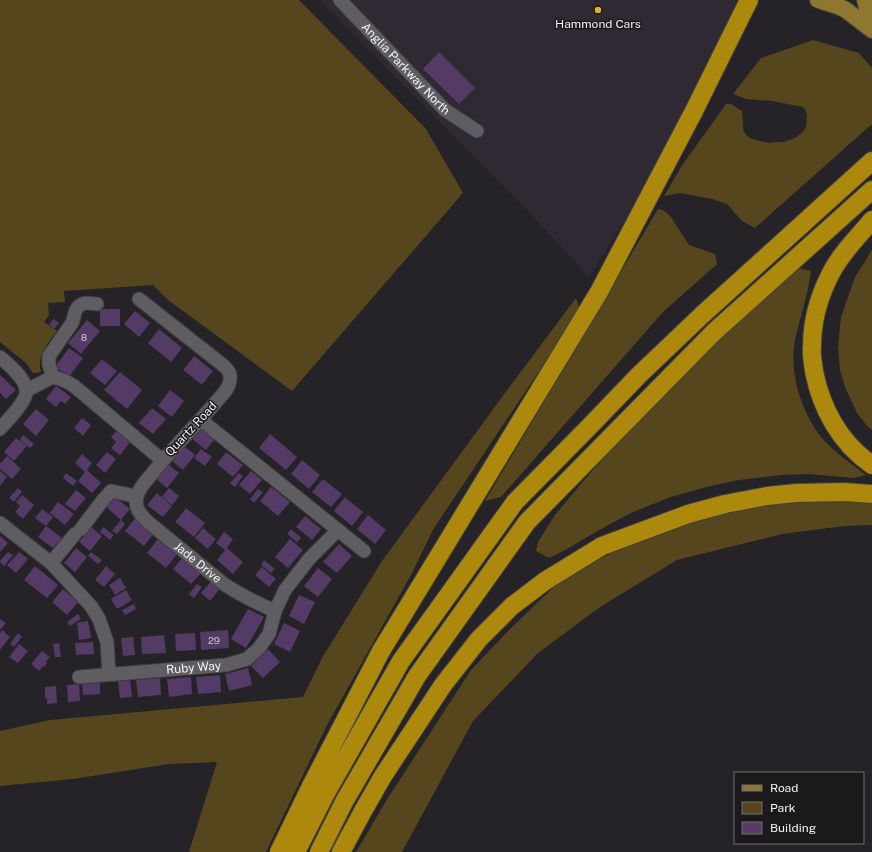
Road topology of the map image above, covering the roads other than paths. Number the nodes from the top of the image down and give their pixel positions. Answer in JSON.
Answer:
{"nodes":[{"id":1,"x":340,"y":0,"type":"edge"},
{"id":2,"x":749,"y":0,"type":"edge"},
{"id":3,"x":818,"y":0,"type":"edge"},
{"id":4,"x":865,"y":0,"type":"edge"},
{"id":5,"x":872,"y":20,"type":"edge"},
{"id":6,"x":872,"y":30,"type":"edge"},
{"id":7,"x":477,"y":131,"type":"dead end"},
{"id":8,"x":872,"y":161,"type":"edge"},
{"id":9,"x":872,"y":190,"type":"edge"},
{"id":10,"x":872,"y":220,"type":"edge"},
{"id":11,"x":139,"y":299,"type":"dead end"},
{"id":12,"x":97,"y":304,"type":"dead end"},
{"id":13,"x":0,"y":357,"type":"edge"},
{"id":14,"x":53,"y":377,"type":"junction"},
{"id":15,"x":26,"y":390,"type":"junction"},
{"id":16,"x":201,"y":420,"type":"junction"},
{"id":17,"x":0,"y":429,"type":"edge"},
{"id":18,"x":162,"y":460,"type":"junction"},
{"id":19,"x":872,"y":464,"type":"edge"},
{"id":20,"x":872,"y":494,"type":"edge"},
{"id":21,"x":137,"y":497,"type":"junction"},
{"id":22,"x":0,"y":523,"type":"edge"},
{"id":23,"x":338,"y":530,"type":"junction"},
{"id":24,"x":364,"y":551,"type":"dead end"},
{"id":25,"x":51,"y":563,"type":"junction"},
{"id":26,"x":275,"y":611,"type":"junction"},
{"id":27,"x":109,"y":674,"type":"junction"},
{"id":28,"x":79,"y":677,"type":"dead end"},
{"id":29,"x":279,"y":852,"type":"edge"},
{"id":30,"x":296,"y":852,"type":"edge"},
{"id":31,"x":319,"y":852,"type":"edge"},
{"id":32,"x":342,"y":852,"type":"edge"}],
"edges":[{"from":1,"to":7,"type":"street","name":"Anglia Parkway North"},
{"from":2,"to":29,"type":"highway"},
{"from":3,"to":6,"type":"main road"},
{"from":4,"to":5,"type":"main road"},
{"from":8,"to":30,"type":"highway"},
{"from":9,"to":31,"type":"highway"},
{"from":10,"to":19,"type":"highway"},
{"from":11,"to":16,"type":"street","name":"Quartz Road"},
{"from":12,"to":14,"type":"street"},
{"from":13,"to":15,"type":"street"},
{"from":14,"to":15,"type":"street"},
{"from":14,"to":18,"type":"street","name":"Quartz Road"},
{"from":15,"to":17,"type":"street"},
{"from":16,"to":18,"type":"street","name":"Quartz Road"},
{"from":16,"to":23,"type":"street"},
{"from":18,"to":21,"type":"street"},
{"from":20,"to":32,"type":"highway"},
{"from":21,"to":25,"type":"street"},
{"from":21,"to":26,"type":"street","name":"Jade Drive"},
{"from":22,"to":25,"type":"street"},
{"from":23,"to":24,"type":"street"},
{"from":23,"to":26,"type":"street","name":"Ruby Way"},
{"from":25,"to":27,"type":"street"},
{"from":26,"to":27,"type":"street","name":"Ruby Way"},
{"from":27,"to":28,"type":"street","name":"Ruby Way"}]}
